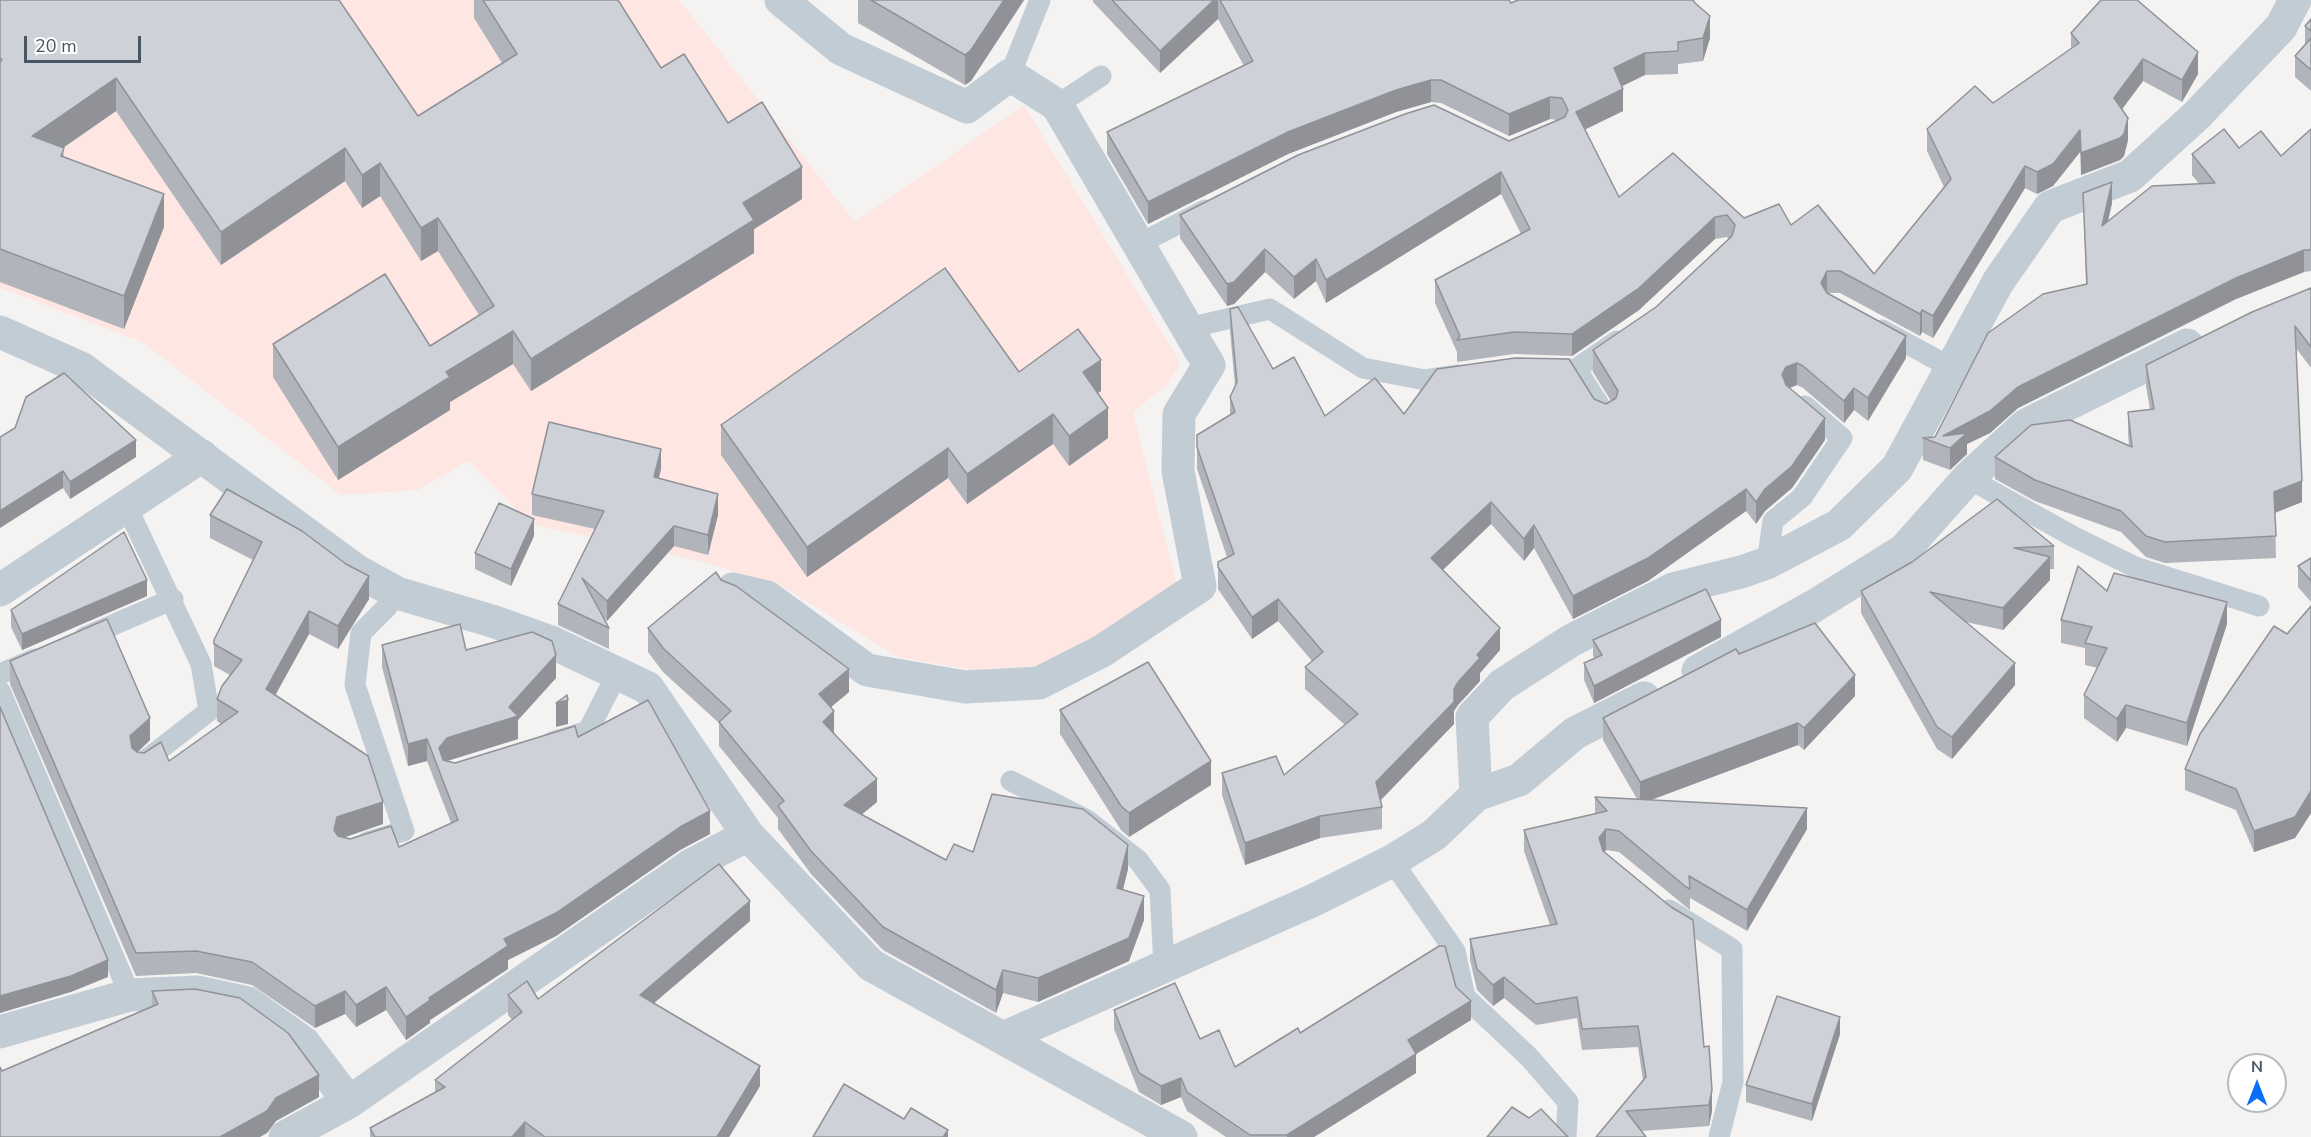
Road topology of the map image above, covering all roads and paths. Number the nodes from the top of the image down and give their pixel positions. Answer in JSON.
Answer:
{"nodes":[{"id":1,"x":781,"y":0,"type":"edge"},
{"id":2,"x":1040,"y":0,"type":"edge"},
{"id":3,"x":2295,"y":0,"type":"edge"},
{"id":4,"x":1010,"y":75,"type":"junction"},
{"id":5,"x":1101,"y":76,"type":"dead end"},
{"id":6,"x":1057,"y":105,"type":"junction"},
{"id":7,"x":1221,"y":202,"type":"edge"},
{"id":8,"x":1139,"y":244,"type":"junction"},
{"id":9,"x":1863,"y":320,"type":"edge"},
{"id":10,"x":1638,"y":326,"type":"edge"},
{"id":11,"x":1188,"y":328,"type":"junction"},
{"id":12,"x":0,"y":332,"type":"edge"},
{"id":13,"x":2212,"y":332,"type":"edge"},
{"id":14,"x":1526,"y":368,"type":"edge"},
{"id":15,"x":1952,"y":368,"type":"junction"},
{"id":16,"x":1576,"y":369,"type":"junction"},
{"id":17,"x":1481,"y":372,"type":"edge"},
{"id":18,"x":1795,"y":398,"type":"edge"},
{"id":19,"x":1605,"y":414,"type":"edge"},
{"id":20,"x":202,"y":456,"type":"junction"},
{"id":21,"x":1968,"y":478,"type":"junction"},
{"id":22,"x":126,"y":505,"type":"junction"},
{"id":23,"x":1767,"y":563,"type":"junction"},
{"id":24,"x":733,"y":589,"type":"edge"},
{"id":25,"x":0,"y":590,"type":"edge"},
{"id":26,"x":397,"y":593,"type":"junction"},
{"id":27,"x":173,"y":599,"type":"junction"},
{"id":28,"x":2259,"y":606,"type":"dead end"},
{"id":29,"x":618,"y":672,"type":"junction"},
{"id":30,"x":0,"y":674,"type":"edge"},
{"id":31,"x":0,"y":691,"type":"edge"},
{"id":32,"x":531,"y":749,"type":"edge"},
{"id":33,"x":142,"y":763,"type":"edge"},
{"id":34,"x":1011,"y":781,"type":"dead end"},
{"id":35,"x":1476,"y":795,"type":"junction"},
{"id":36,"x":748,"y":835,"type":"junction"},
{"id":37,"x":346,"y":849,"type":"edge"},
{"id":38,"x":1392,"y":861,"type":"junction"},
{"id":39,"x":1654,"y":897,"type":"edge"},
{"id":40,"x":1164,"y":967,"type":"junction"},
{"id":41,"x":130,"y":995,"type":"junction"},
{"id":42,"x":0,"y":1032,"type":"edge"},
{"id":43,"x":1003,"y":1038,"type":"junction"},
{"id":44,"x":349,"y":1102,"type":"junction"},
{"id":45,"x":285,"y":1137,"type":"edge"},
{"id":46,"x":1181,"y":1137,"type":"edge"},
{"id":47,"x":1566,"y":1137,"type":"edge"},
{"id":48,"x":1719,"y":1137,"type":"edge"}],
"edges":[{"from":1,"to":4,"type":"street"},
{"from":2,"to":4,"type":"lane"},
{"from":3,"to":15,"type":"street"},
{"from":4,"to":6,"type":"street"},
{"from":5,"to":6,"type":"lane"},
{"from":6,"to":8,"type":"street"},
{"from":7,"to":8,"type":"lane"},
{"from":8,"to":11,"type":"street"},
{"from":9,"to":15,"type":"lane"},
{"from":10,"to":16,"type":"lane"},
{"from":11,"to":17,"type":"lane"},
{"from":11,"to":24,"type":"street"},
{"from":12,"to":20,"type":"street"},
{"from":13,"to":21,"type":"street"},
{"from":14,"to":16,"type":"lane"},
{"from":15,"to":23,"type":"street"},
{"from":16,"to":19,"type":"lane"},
{"from":18,"to":23,"type":"lane"},
{"from":20,"to":22,"type":"street"},
{"from":20,"to":26,"type":"street"},
{"from":21,"to":28,"type":"lane"},
{"from":21,"to":35,"type":"street"},
{"from":22,"to":25,"type":"street"},
{"from":22,"to":27,"type":"lane"},
{"from":23,"to":35,"type":"street"},
{"from":26,"to":29,"type":"street"},
{"from":26,"to":37,"type":"lane"},
{"from":27,"to":30,"type":"lane"},
{"from":27,"to":33,"type":"lane"},
{"from":29,"to":32,"type":"lane"},
{"from":29,"to":36,"type":"street"},
{"from":31,"to":41,"type":"lane"},
{"from":34,"to":40,"type":"lane"},
{"from":35,"to":38,"type":"street"},
{"from":36,"to":43,"type":"street"},
{"from":36,"to":44,"type":"street"},
{"from":38,"to":40,"type":"street"},
{"from":38,"to":47,"type":"lane"},
{"from":39,"to":48,"type":"lane"},
{"from":40,"to":43,"type":"street"},
{"from":41,"to":42,"type":"street"},
{"from":41,"to":44,"type":"street"},
{"from":43,"to":46,"type":"street"},
{"from":44,"to":45,"type":"street"}]}
